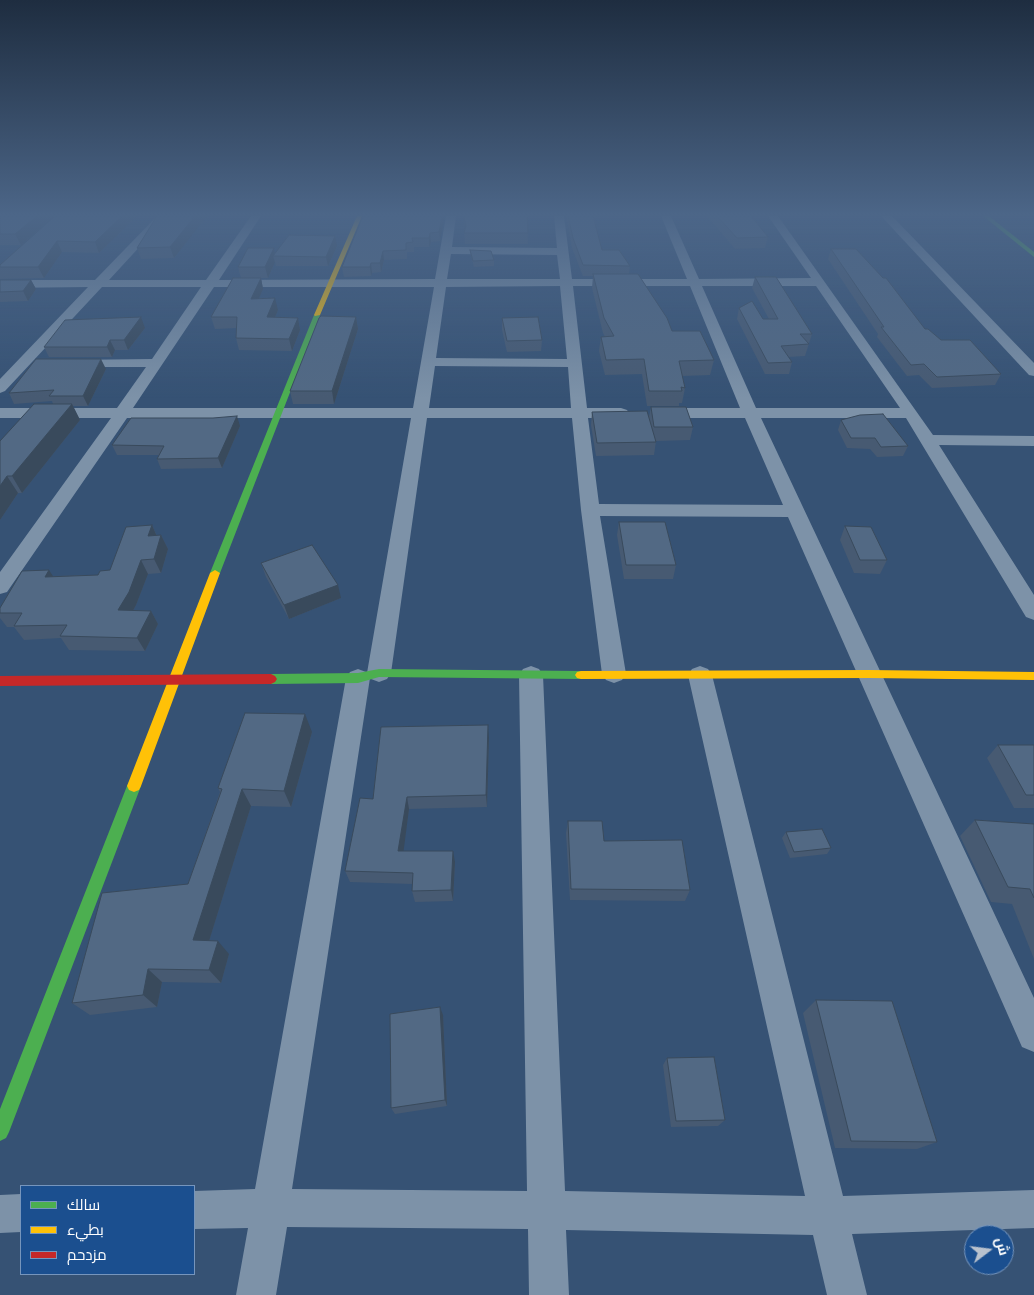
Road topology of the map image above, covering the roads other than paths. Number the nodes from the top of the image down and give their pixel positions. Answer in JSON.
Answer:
{"nodes":[{"id":1,"x":105,"y":276,"type":"edge"},
{"id":2,"x":215,"y":276,"type":"edge"},
{"id":3,"x":333,"y":276,"type":"edge"},
{"id":4,"x":441,"y":276,"type":"edge"},
{"id":5,"x":565,"y":276,"type":"edge"},
{"id":6,"x":691,"y":276,"type":"edge"},
{"id":7,"x":815,"y":276,"type":"edge"},
{"id":8,"x":943,"y":276,"type":"edge"},
{"id":9,"x":565,"y":281,"type":"junction"},
{"id":10,"x":100,"y":282,"type":"junction"},
{"id":11,"x":440,"y":282,"type":"junction"},
{"id":12,"x":693,"y":282,"type":"junction"},
{"id":13,"x":819,"y":282,"type":"junction"},
{"id":14,"x":210,"y":283,"type":"junction"},
{"id":15,"x":330,"y":283,"type":"junction"},
{"id":16,"x":0,"y":284,"type":"edge"},
{"id":17,"x":156,"y":362,"type":"junction"},
{"id":18,"x":428,"y":362,"type":"junction"},
{"id":19,"x":24,"y":363,"type":"junction"},
{"id":20,"x":42,"y":363,"type":"edge"},
{"id":21,"x":61,"y":363,"type":"edge"},
{"id":22,"x":575,"y":363,"type":"junction"},
{"id":23,"x":1034,"y":372,"type":"edge"},
{"id":24,"x":0,"y":388,"type":"edge"},
{"id":25,"x":750,"y":412,"type":"junction"},
{"id":26,"x":0,"y":413,"type":"edge"},
{"id":27,"x":122,"y":413,"type":"junction"},
{"id":28,"x":419,"y":413,"type":"junction"},
{"id":29,"x":581,"y":413,"type":"junction"},
{"id":30,"x":911,"y":413,"type":"junction"},
{"id":31,"x":276,"y":414,"type":"junction"},
{"id":32,"x":929,"y":440,"type":"junction"},
{"id":33,"x":1034,"y":441,"type":"edge"},
{"id":34,"x":590,"y":510,"type":"junction"},
{"id":35,"x":795,"y":511,"type":"junction"},
{"id":36,"x":0,"y":587,"type":"edge"},
{"id":37,"x":1034,"y":612,"type":"edge"},
{"id":38,"x":614,"y":674,"type":"junction"},
{"id":39,"x":869,"y":674,"type":"junction"},
{"id":40,"x":700,"y":675,"type":"junction"},
{"id":41,"x":369,"y":676,"type":"junction"},
{"id":42,"x":531,"y":676,"type":"junction"},
{"id":43,"x":1034,"y":676,"type":"edge"},
{"id":44,"x":176,"y":680,"type":"junction"},
{"id":45,"x":0,"y":681,"type":"edge"},
{"id":46,"x":1034,"y":1035,"type":"edge"},
{"id":47,"x":0,"y":1132,"type":"edge"},
{"id":48,"x":270,"y":1208,"type":"junction"},
{"id":49,"x":1034,"y":1209,"type":"edge"},
{"id":50,"x":195,"y":1210,"type":"edge"},
{"id":51,"x":546,"y":1210,"type":"junction"},
{"id":52,"x":20,"y":1213,"type":"edge"},
{"id":53,"x":0,"y":1214,"type":"edge"},
{"id":54,"x":828,"y":1216,"type":"junction"},
{"id":55,"x":256,"y":1295,"type":"edge"},
{"id":56,"x":549,"y":1295,"type":"edge"},
{"id":57,"x":847,"y":1295,"type":"edge"}],
"edges":[{"from":1,"to":10,"type":"street"},
{"from":2,"to":14,"type":"street"},
{"from":3,"to":15,"type":"street"},
{"from":4,"to":11,"type":"street"},
{"from":5,"to":9,"type":"street"},
{"from":6,"to":12,"type":"street"},
{"from":7,"to":13,"type":"street"},
{"from":8,"to":23,"type":"street"},
{"from":9,"to":11,"type":"street"},
{"from":9,"to":12,"type":"street"},
{"from":9,"to":22,"type":"street"},
{"from":10,"to":14,"type":"street"},
{"from":10,"to":16,"type":"street"},
{"from":10,"to":19,"type":"street"},
{"from":11,"to":15,"type":"street"},
{"from":11,"to":18,"type":"street"},
{"from":12,"to":13,"type":"street"},
{"from":12,"to":25,"type":"street"},
{"from":13,"to":30,"type":"street"},
{"from":14,"to":15,"type":"street"},
{"from":14,"to":17,"type":"street"},
{"from":15,"to":31,"type":"street"},
{"from":17,"to":21,"type":"street"},
{"from":17,"to":27,"type":"street"},
{"from":18,"to":22,"type":"street"},
{"from":18,"to":28,"type":"street"},
{"from":19,"to":20,"type":"street"},
{"from":19,"to":24,"type":"street"},
{"from":22,"to":29,"type":"street"},
{"from":25,"to":29,"type":"street"},
{"from":25,"to":30,"type":"street"},
{"from":25,"to":35,"type":"street"},
{"from":26,"to":27,"type":"street"},
{"from":27,"to":31,"type":"street"},
{"from":27,"to":36,"type":"street"},
{"from":28,"to":29,"type":"street"},
{"from":28,"to":31,"type":"street"},
{"from":28,"to":41,"type":"street"},
{"from":29,"to":34,"type":"street"},
{"from":30,"to":32,"type":"street"},
{"from":31,"to":44,"type":"street"},
{"from":32,"to":33,"type":"street"},
{"from":32,"to":37,"type":"street"},
{"from":34,"to":35,"type":"street"},
{"from":34,"to":38,"type":"street"},
{"from":35,"to":39,"type":"street"},
{"from":38,"to":40,"type":"street"},
{"from":38,"to":42,"type":"street"},
{"from":39,"to":40,"type":"street"},
{"from":39,"to":43,"type":"street"},
{"from":39,"to":46,"type":"street"},
{"from":40,"to":54,"type":"street"},
{"from":41,"to":42,"type":"street"},
{"from":41,"to":44,"type":"street"},
{"from":41,"to":48,"type":"street"},
{"from":42,"to":51,"type":"street"},
{"from":44,"to":45,"type":"street"},
{"from":44,"to":47,"type":"street"},
{"from":48,"to":50,"type":"street"},
{"from":48,"to":51,"type":"street"},
{"from":48,"to":55,"type":"street"},
{"from":49,"to":54,"type":"street"},
{"from":51,"to":54,"type":"street"},
{"from":51,"to":56,"type":"street"},
{"from":52,"to":53,"type":"street"},
{"from":54,"to":57,"type":"street"}]}
